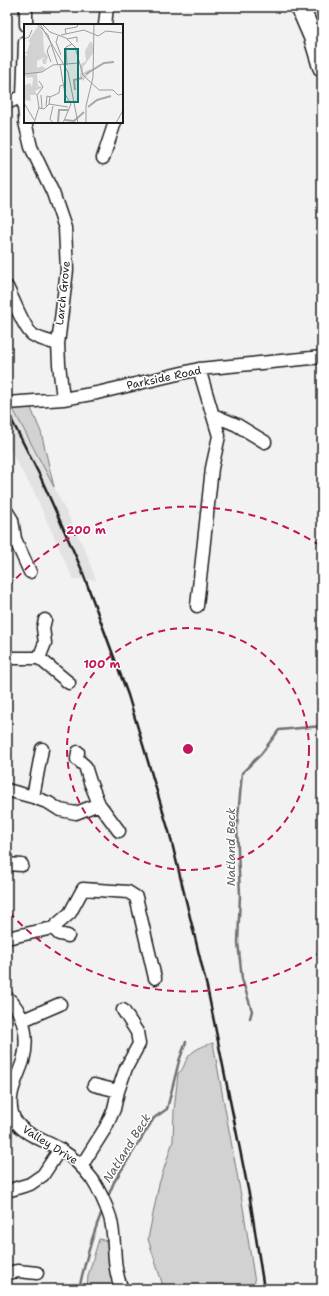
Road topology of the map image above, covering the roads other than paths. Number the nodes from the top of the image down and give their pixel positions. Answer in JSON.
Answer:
{"nodes":[{"id":1,"x":26,"y":7,"type":"edge"},
{"id":2,"x":107,"y":7,"type":"edge"},
{"id":3,"x":300,"y":7,"type":"edge"},
{"id":4,"x":26,"y":24,"type":"edge"},
{"id":5,"x":105,"y":24,"type":"edge"},
{"id":6,"x":322,"y":67,"type":"edge"},
{"id":7,"x":24,"y":69,"type":"edge"},
{"id":8,"x":23,"y":96,"type":"junction"},
{"id":9,"x":7,"y":103,"type":"edge"},
{"id":10,"x":24,"y":107,"type":"edge"},
{"id":11,"x":25,"y":123,"type":"edge"},
{"id":12,"x":115,"y":123,"type":"edge"},
{"id":13,"x":103,"y":158,"type":"dead end"},
{"id":14,"x":7,"y":287,"type":"edge"},
{"id":15,"x":58,"y":344,"type":"junction"},
{"id":16,"x":322,"y":357,"type":"edge"},
{"id":17,"x":199,"y":369,"type":"junction"},
{"id":18,"x":63,"y":399,"type":"junction"},
{"id":19,"x":7,"y":403,"type":"edge"},
{"id":20,"x":213,"y":415,"type":"junction"},
{"id":21,"x":265,"y":442,"type":"dead end"},
{"id":22,"x":7,"y":512,"type":"edge"},
{"id":23,"x":11,"y":539,"type":"edge"},
{"id":24,"x":30,"y":572,"type":"dead end"},
{"id":25,"x":197,"y":606,"type":"dead end"},
{"id":26,"x":45,"y":620,"type":"dead end"},
{"id":27,"x":7,"y":658,"type":"edge"},
{"id":28,"x":40,"y":658,"type":"junction"},
{"id":29,"x":69,"y":683,"type":"dead end"},
{"id":30,"x":42,"y":749,"type":"dead end"},
{"id":31,"x":78,"y":752,"type":"dead end"},
{"id":32,"x":7,"y":790,"type":"edge"},
{"id":33,"x":33,"y":797,"type":"junction"},
{"id":34,"x":99,"y":804,"type":"junction"},
{"id":35,"x":119,"y":831,"type":"dead end"},
{"id":36,"x":7,"y":864,"type":"edge"},
{"id":37,"x":22,"y":864,"type":"dead end"},
{"id":38,"x":53,"y":928,"type":"junction"},
{"id":39,"x":68,"y":936,"type":"dead end"},
{"id":40,"x":7,"y":938,"type":"edge"},
{"id":41,"x":155,"y":978,"type":"dead end"},
{"id":42,"x":7,"y":997,"type":"edge"},
{"id":43,"x":60,"y":1004,"type":"dead end"},
{"id":44,"x":123,"y":1010,"type":"dead end"},
{"id":45,"x":23,"y":1020,"type":"junction"},
{"id":46,"x":94,"y":1085,"type":"dead end"},
{"id":47,"x":118,"y":1091,"type":"junction"},
{"id":48,"x":10,"y":1115,"type":"edge"},
{"id":49,"x":60,"y":1149,"type":"junction"},
{"id":50,"x":82,"y":1165,"type":"junction"},
{"id":51,"x":7,"y":1192,"type":"edge"},
{"id":52,"x":7,"y":1273,"type":"edge"},
{"id":53,"x":37,"y":1273,"type":"dead end"},
{"id":54,"x":122,"y":1289,"type":"edge"}],
"edges":[{"from":1,"to":4,"type":"street"},
{"from":2,"to":5,"type":"street"},
{"from":3,"to":6,"type":"highway"},
{"from":7,"to":8,"type":"street"},
{"from":8,"to":9,"type":"street"},
{"from":8,"to":10,"type":"street"},
{"from":11,"to":15,"type":"street","name":"Larch Grove"},
{"from":12,"to":13,"type":"street"},
{"from":14,"to":15,"type":"street"},
{"from":15,"to":18,"type":"street","name":"Larch Grove"},
{"from":16,"to":17,"type":"street","name":"Parkside Road"},
{"from":17,"to":18,"type":"street","name":"Parkside Road"},
{"from":17,"to":20,"type":"street"},
{"from":18,"to":19,"type":"street","name":"Parkside Road"},
{"from":20,"to":21,"type":"street"},
{"from":20,"to":25,"type":"street"},
{"from":22,"to":23,"type":"street"},
{"from":23,"to":24,"type":"street"},
{"from":26,"to":28,"type":"street"},
{"from":27,"to":28,"type":"street"},
{"from":28,"to":29,"type":"street"},
{"from":30,"to":33,"type":"street"},
{"from":31,"to":34,"type":"street"},
{"from":32,"to":33,"type":"street"},
{"from":33,"to":34,"type":"street"},
{"from":34,"to":35,"type":"street"},
{"from":36,"to":37,"type":"street"},
{"from":38,"to":39,"type":"street"},
{"from":38,"to":40,"type":"street"},
{"from":38,"to":41,"type":"street"},
{"from":42,"to":45,"type":"street","name":"Valley Drive"},
{"from":43,"to":45,"type":"street"},
{"from":44,"to":47,"type":"street"},
{"from":45,"to":48,"type":"street","name":"Valley Drive"},
{"from":46,"to":47,"type":"street"},
{"from":47,"to":50,"type":"street"},
{"from":48,"to":49,"type":"street","name":"Valley Drive"},
{"from":49,"to":50,"type":"street","name":"Valley Drive"},
{"from":49,"to":51,"type":"street"},
{"from":50,"to":54,"type":"street","name":"Valley Drive"},
{"from":52,"to":53,"type":"street"}]}
